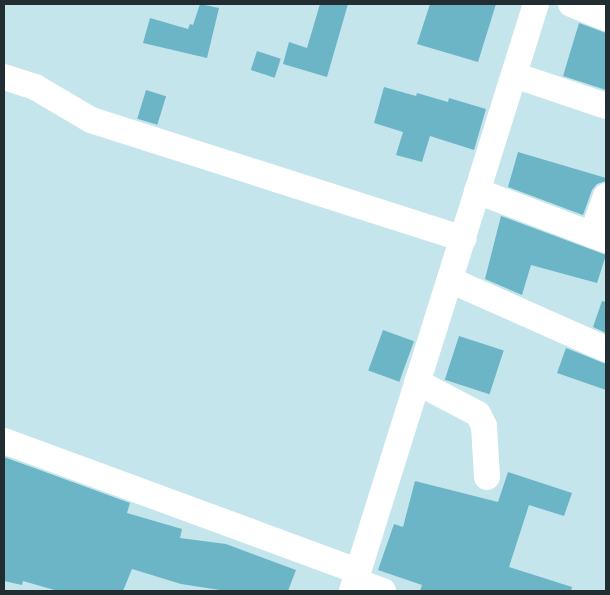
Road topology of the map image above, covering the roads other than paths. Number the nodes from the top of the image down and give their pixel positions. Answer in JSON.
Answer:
{"nodes":[{"id":1,"x":536,"y":4,"type":"edge"},
{"id":2,"x":514,"y":75,"type":"junction"},
{"id":3,"x":4,"y":76,"type":"edge"},
{"id":4,"x":606,"y":106,"type":"edge"},
{"id":5,"x":477,"y":191,"type":"junction"},
{"id":6,"x":606,"y":196,"type":"edge"},
{"id":7,"x":599,"y":237,"type":"edge"},
{"id":8,"x":463,"y":239,"type":"junction"},
{"id":9,"x":450,"y":280,"type":"junction"},
{"id":10,"x":606,"y":349,"type":"edge"},
{"id":11,"x":417,"y":382,"type":"junction"},
{"id":12,"x":4,"y":441,"type":"edge"},
{"id":13,"x":487,"y":477,"type":"dead end"},
{"id":14,"x":355,"y":581,"type":"edge"},
{"id":15,"x":383,"y":591,"type":"edge"}],
"edges":[{"from":1,"to":2,"type":"street"},
{"from":2,"to":4,"type":"street"},
{"from":2,"to":5,"type":"street"},
{"from":3,"to":8,"type":"street"},
{"from":5,"to":7,"type":"street"},
{"from":5,"to":8,"type":"street"},
{"from":6,"to":7,"type":"street"},
{"from":8,"to":9,"type":"street"},
{"from":9,"to":10,"type":"street"},
{"from":9,"to":11,"type":"street"},
{"from":11,"to":13,"type":"street"},
{"from":11,"to":14,"type":"street"},
{"from":12,"to":14,"type":"street"},
{"from":14,"to":15,"type":"street"}]}
